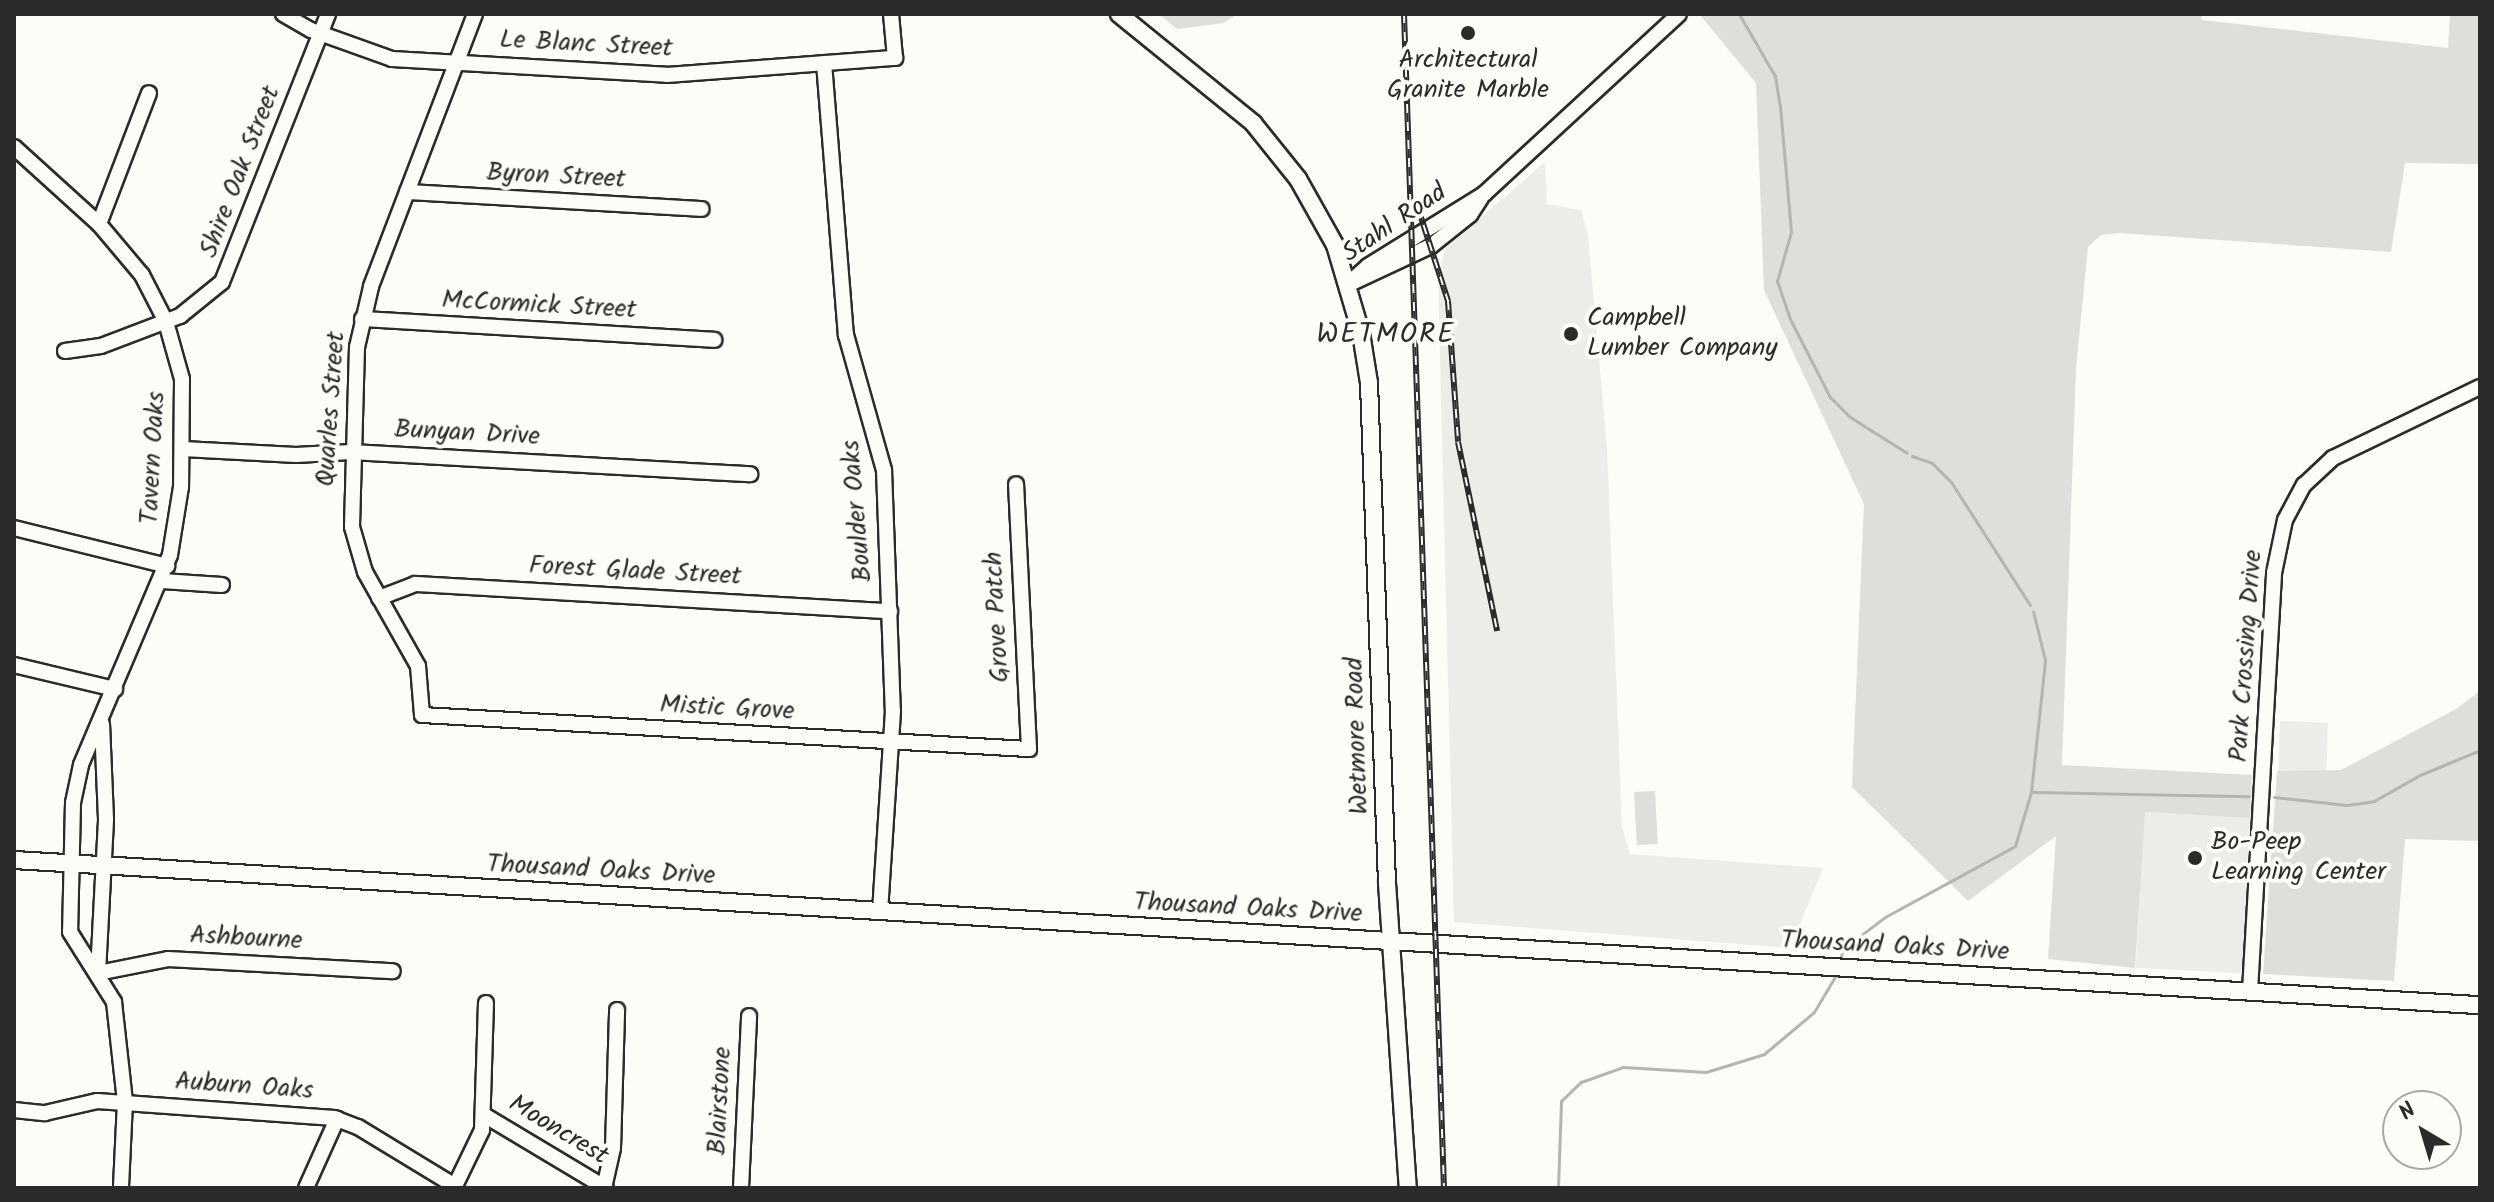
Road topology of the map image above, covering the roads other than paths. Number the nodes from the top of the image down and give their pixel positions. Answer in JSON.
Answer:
{"nodes":[{"id":1,"x":283,"y":14,"type":"edge"},
{"id":2,"x":328,"y":14,"type":"edge"},
{"id":3,"x":475,"y":14,"type":"edge"},
{"id":4,"x":891,"y":14,"type":"edge"},
{"id":5,"x":1119,"y":14,"type":"edge"},
{"id":6,"x":1679,"y":14,"type":"edge"},
{"id":7,"x":320,"y":34,"type":"junction"},
{"id":8,"x":457,"y":62,"type":"junction"},
{"id":9,"x":824,"y":63,"type":"junction"},
{"id":10,"x":149,"y":93,"type":"dead end"},
{"id":11,"x":14,"y":147,"type":"edge"},
{"id":12,"x":407,"y":192,"type":"junction"},
{"id":13,"x":702,"y":209,"type":"dead end"},
{"id":14,"x":99,"y":224,"type":"junction"},
{"id":15,"x":1348,"y":284,"type":"junction"},
{"id":16,"x":362,"y":319,"type":"junction"},
{"id":17,"x":166,"y":322,"type":"junction"},
{"id":18,"x":714,"y":340,"type":"dead end"},
{"id":19,"x":65,"y":351,"type":"dead end"},
{"id":20,"x":2480,"y":387,"type":"edge"},
{"id":21,"x":183,"y":449,"type":"junction"},
{"id":22,"x":351,"y":452,"type":"junction"},
{"id":23,"x":750,"y":474,"type":"dead end"},
{"id":24,"x":1016,"y":484,"type":"dead end"},
{"id":25,"x":14,"y":528,"type":"edge"},
{"id":26,"x":167,"y":566,"type":"junction"},
{"id":27,"x":162,"y":581,"type":"junction"},
{"id":28,"x":222,"y":585,"type":"dead end"},
{"id":29,"x":379,"y":598,"type":"junction"},
{"id":30,"x":890,"y":611,"type":"junction"},
{"id":31,"x":14,"y":665,"type":"edge"},
{"id":32,"x":115,"y":689,"type":"junction"},
{"id":33,"x":422,"y":715,"type":"joint"},
{"id":34,"x":102,"y":724,"type":"junction"},
{"id":35,"x":891,"y":742,"type":"junction"},
{"id":36,"x":1029,"y":749,"type":"joint"},
{"id":37,"x":14,"y":860,"type":"edge"},
{"id":38,"x":70,"y":863,"type":"junction"},
{"id":39,"x":102,"y":864,"type":"junction"},
{"id":40,"x":880,"y":911,"type":"junction"},
{"id":41,"x":1390,"y":941,"type":"junction"},
{"id":42,"x":393,"y":971,"type":"dead end"},
{"id":43,"x":98,"y":973,"type":"junction"},
{"id":44,"x":2250,"y":991,"type":"junction"},
{"id":45,"x":486,"y":1003,"type":"dead end"},
{"id":46,"x":2480,"y":1005,"type":"edge"},
{"id":47,"x":617,"y":1010,"type":"dead end"},
{"id":48,"x":749,"y":1016,"type":"dead end"},
{"id":49,"x":125,"y":1102,"type":"junction"},
{"id":50,"x":14,"y":1110,"type":"edge"},
{"id":51,"x":484,"y":1115,"type":"junction"},
{"id":52,"x":337,"y":1119,"type":"junction"},
{"id":53,"x":454,"y":1187,"type":"edge"},
{"id":54,"x":121,"y":1188,"type":"edge"},
{"id":55,"x":306,"y":1188,"type":"edge"},
{"id":56,"x":605,"y":1188,"type":"edge"},
{"id":57,"x":741,"y":1188,"type":"edge"},
{"id":58,"x":1408,"y":1188,"type":"edge"}],
"edges":[{"from":1,"to":7,"type":"street","name":"Le Blanc Street"},
{"from":2,"to":7,"type":"street","name":"Shire Oak Street"},
{"from":3,"to":8,"type":"street","name":"Quarles Street"},
{"from":4,"to":9,"type":"street","name":"Le Blanc Street"},
{"from":5,"to":15,"type":"main road","name":"Wetmore Road"},
{"from":6,"to":15,"type":"street","name":"Stahl Road"},
{"from":7,"to":8,"type":"street","name":"Le Blanc Street"},
{"from":7,"to":17,"type":"street","name":"Shire Oak Street"},
{"from":8,"to":9,"type":"street","name":"Le Blanc Street"},
{"from":8,"to":12,"type":"street","name":"Quarles Street"},
{"from":9,"to":30,"type":"street","name":"Boulder Oaks"},
{"from":10,"to":14,"type":"street"},
{"from":11,"to":14,"type":"street","name":"Tavern Oaks"},
{"from":12,"to":13,"type":"street","name":"Byron Street"},
{"from":12,"to":16,"type":"street","name":"Quarles Street"},
{"from":14,"to":17,"type":"street","name":"Tavern Oaks"},
{"from":15,"to":41,"type":"main road","name":"Wetmore Road"},
{"from":16,"to":18,"type":"street","name":"McCormick Street"},
{"from":16,"to":22,"type":"street","name":"Quarles Street"},
{"from":17,"to":19,"type":"street","name":"Shire Oak Street"},
{"from":17,"to":21,"type":"street","name":"Tavern Oaks"},
{"from":20,"to":44,"type":"street","name":"Park Crossing Drive"},
{"from":21,"to":22,"type":"street","name":"Bunyan Drive"},
{"from":21,"to":26,"type":"street","name":"Tavern Oaks"},
{"from":22,"to":23,"type":"street","name":"Bunyan Drive"},
{"from":22,"to":29,"type":"street","name":"Quarles Street"},
{"from":24,"to":36,"type":"street","name":"Grove Patch"},
{"from":25,"to":26,"type":"street"},
{"from":26,"to":27,"type":"street","name":"Tavern Oaks"},
{"from":27,"to":28,"type":"street"},
{"from":27,"to":32,"type":"street","name":"Tavern Oaks"},
{"from":29,"to":30,"type":"street","name":"Forest Glade Street"},
{"from":29,"to":33,"type":"street","name":"Quarles Street"},
{"from":30,"to":35,"type":"street","name":"Boulder Oaks"},
{"from":31,"to":32,"type":"street"},
{"from":32,"to":34,"type":"street","name":"Tavern Oaks"},
{"from":33,"to":35,"type":"street","name":"Mistic Grove"},
{"from":34,"to":38,"type":"street","name":"Tavern Oaks"},
{"from":34,"to":39,"type":"street","name":"Tavern Oaks"},
{"from":35,"to":36,"type":"street","name":"Mistic Grove"},
{"from":35,"to":40,"type":"street","name":"Boulder Oaks"},
{"from":37,"to":38,"type":"main road","name":"Thousand Oaks Drive"},
{"from":38,"to":39,"type":"main road","name":"Thousand Oaks Drive"},
{"from":38,"to":43,"type":"street","name":"Tavern Oaks"},
{"from":39,"to":40,"type":"main road","name":"Thousand Oaks Drive"},
{"from":39,"to":43,"type":"street","name":"Tavern Oaks"},
{"from":40,"to":41,"type":"main road","name":"Thousand Oaks Drive"},
{"from":41,"to":44,"type":"main road","name":"Thousand Oaks Drive"},
{"from":41,"to":58,"type":"main road","name":"Wetmore Road"},
{"from":42,"to":43,"type":"street","name":"Ashbourne"},
{"from":43,"to":49,"type":"street","name":"Tavern Oaks"},
{"from":44,"to":46,"type":"main road","name":"Thousand Oaks Drive"},
{"from":45,"to":51,"type":"street"},
{"from":47,"to":56,"type":"street"},
{"from":48,"to":57,"type":"street","name":"Blairstone"},
{"from":49,"to":50,"type":"street","name":"Auburn Oaks"},
{"from":49,"to":52,"type":"street","name":"Auburn Oaks"},
{"from":49,"to":54,"type":"street","name":"Tavern Oaks"},
{"from":51,"to":53,"type":"street"},
{"from":51,"to":56,"type":"street","name":"Mooncrest"},
{"from":52,"to":53,"type":"street","name":"Auburn Oaks"},
{"from":52,"to":55,"type":"street"}]}
